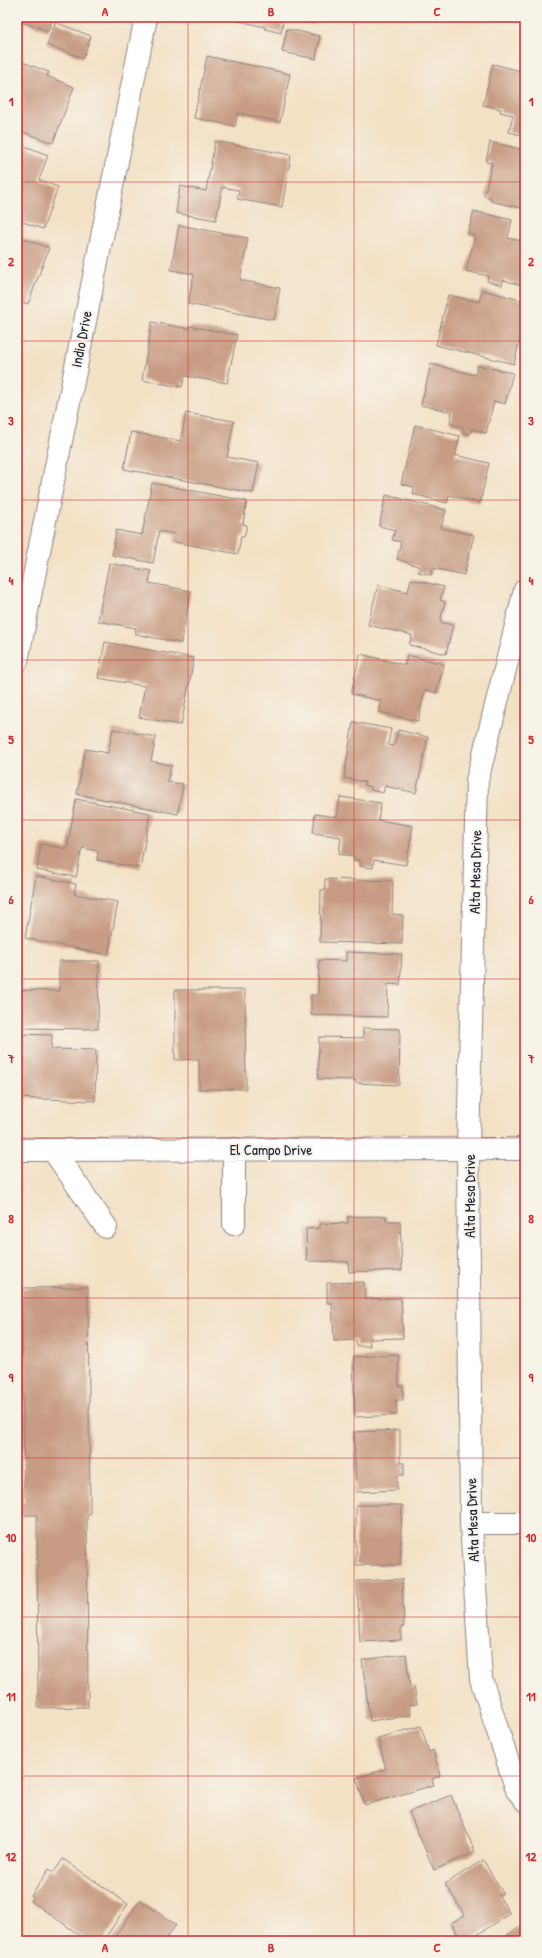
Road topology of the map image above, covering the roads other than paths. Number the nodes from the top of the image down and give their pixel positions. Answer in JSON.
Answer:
{"nodes":[{"id":1,"x":146,"y":17,"type":"edge"},
{"id":2,"x":525,"y":590,"type":"edge"},
{"id":3,"x":17,"y":661,"type":"edge"},
{"id":4,"x":468,"y":1148,"type":"junction"},
{"id":5,"x":17,"y":1150,"type":"edge"},
{"id":6,"x":53,"y":1150,"type":"junction"},
{"id":7,"x":234,"y":1150,"type":"junction"},
{"id":8,"x":525,"y":1150,"type":"edge"},
{"id":9,"x":234,"y":1224,"type":"dead end"},
{"id":10,"x":106,"y":1227,"type":"dead end"},
{"id":11,"x":471,"y":1523,"type":"junction"},
{"id":12,"x":525,"y":1523,"type":"edge"},
{"id":13,"x":525,"y":1800,"type":"edge"}],
"edges":[{"from":1,"to":3,"type":"street","name":"Indio Drive"},
{"from":2,"to":4,"type":"street","name":"Alta Mesa Drive"},
{"from":4,"to":7,"type":"street","name":"El Campo Drive"},
{"from":4,"to":8,"type":"street","name":"El Campo Drive"},
{"from":4,"to":11,"type":"street","name":"Alta Mesa Drive"},
{"from":5,"to":6,"type":"street","name":"El Campo Drive"},
{"from":6,"to":7,"type":"street","name":"El Campo Drive"},
{"from":6,"to":10,"type":"street"},
{"from":7,"to":9,"type":"street"},
{"from":11,"to":12,"type":"street"},
{"from":11,"to":13,"type":"street","name":"Alta Mesa Drive"}]}
